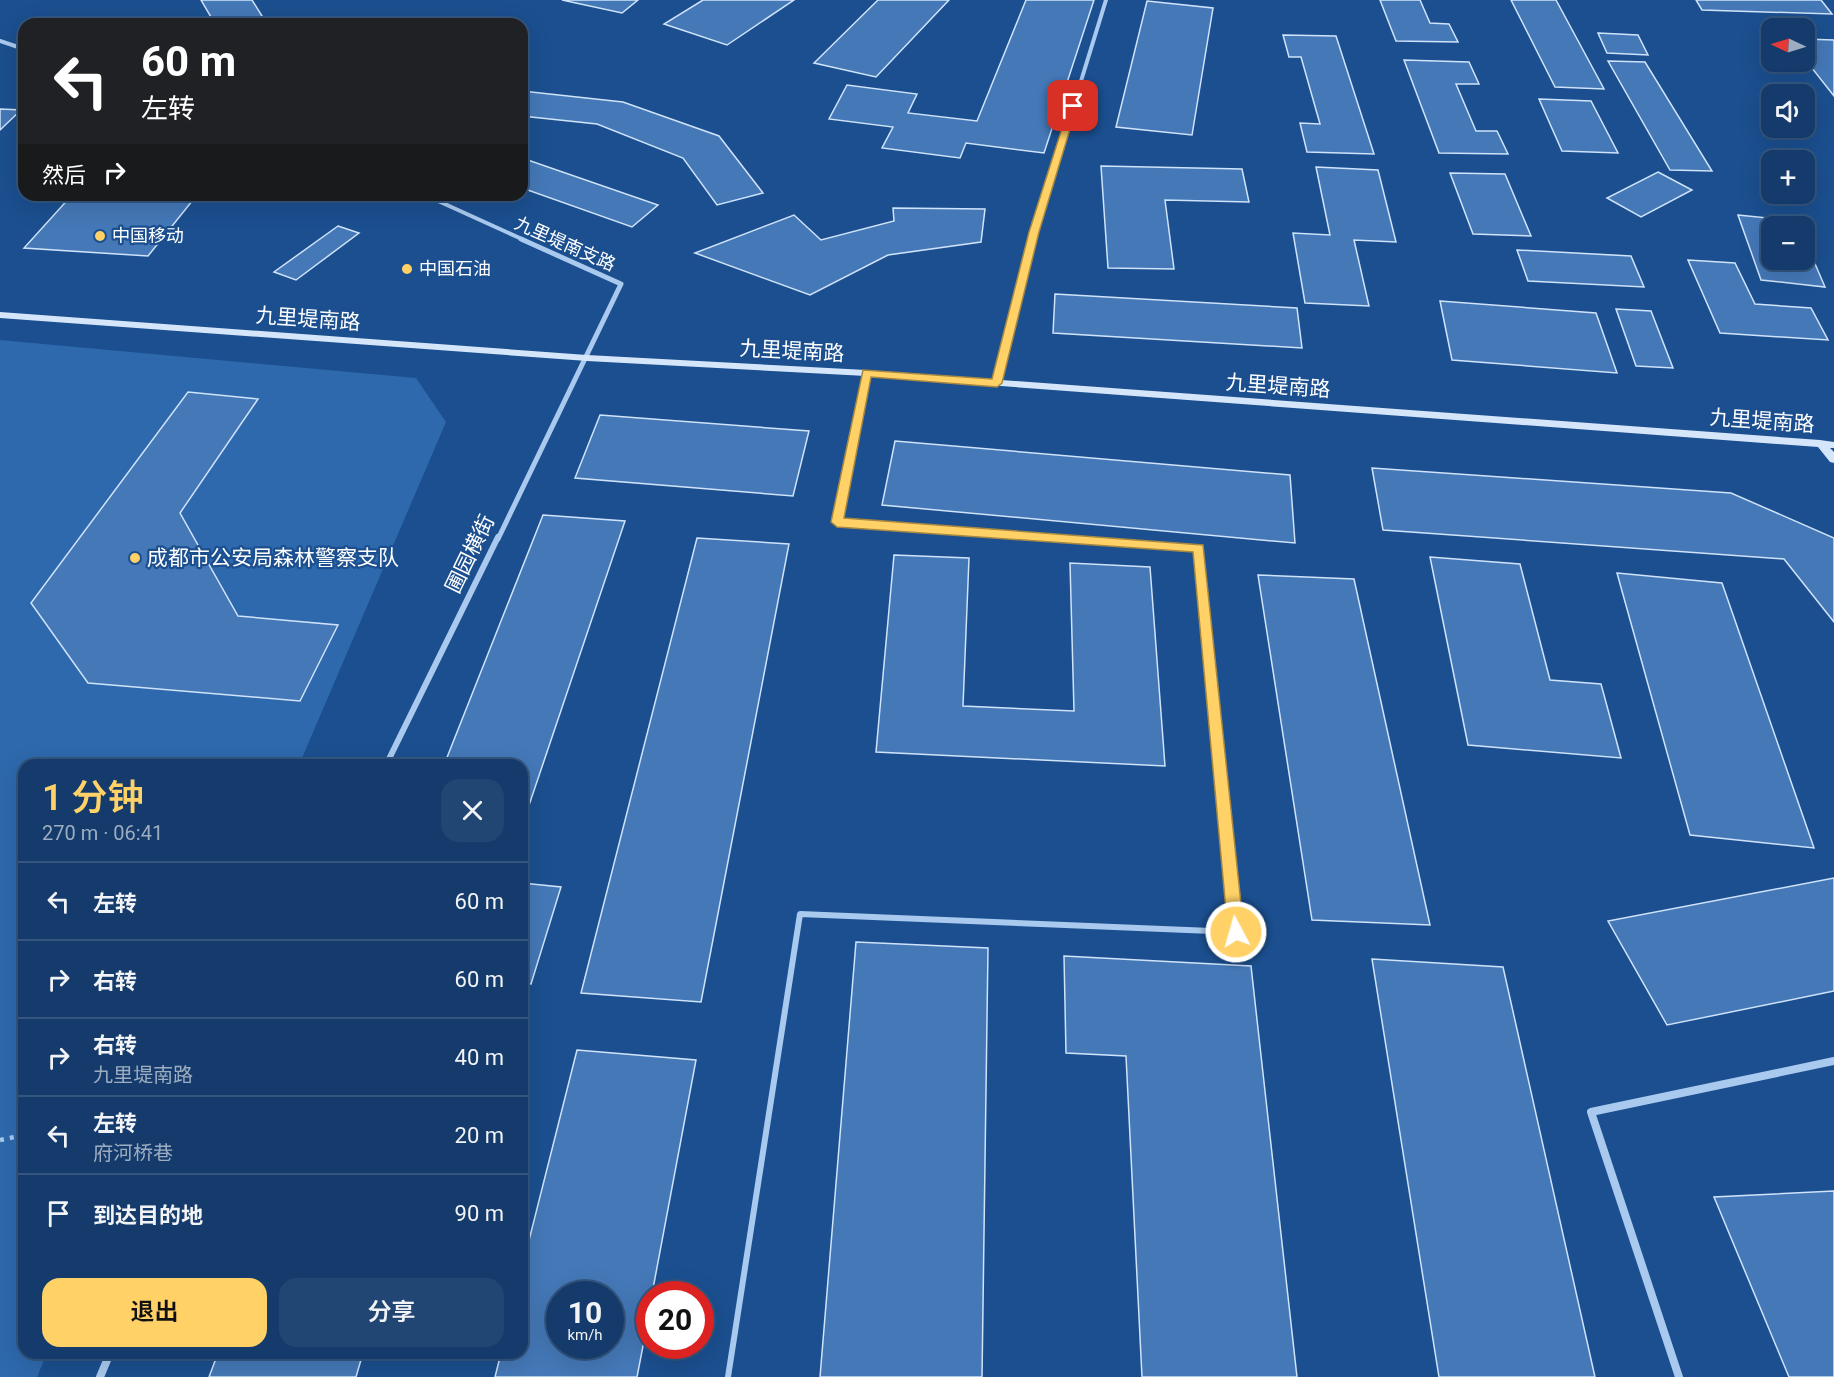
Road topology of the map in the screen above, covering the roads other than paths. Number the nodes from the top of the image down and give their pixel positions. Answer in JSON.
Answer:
{"nodes":[{"id":1,"x":1106,"y":0,"type":"edge"},
{"id":2,"x":0,"y":40,"type":"edge"},
{"id":3,"x":18,"y":47,"type":"edge"},
{"id":4,"x":438,"y":201,"type":"edge"},
{"id":5,"x":0,"y":315,"type":"edge"},
{"id":6,"x":587,"y":358,"type":"junction"},
{"id":7,"x":867,"y":373,"type":"junction"},
{"id":8,"x":997,"y":383,"type":"junction"},
{"id":9,"x":1820,"y":443,"type":"junction"},
{"id":10,"x":1834,"y":445,"type":"edge"},
{"id":11,"x":1834,"y":459,"type":"edge"},
{"id":12,"x":389,"y":759,"type":"edge"},
{"id":13,"x":1834,"y":1061,"type":"edge"},
{"id":14,"x":108,"y":1359,"type":"edge"},
{"id":15,"x":100,"y":1377,"type":"edge"},
{"id":16,"x":728,"y":1377,"type":"edge"},
{"id":17,"x":1679,"y":1377,"type":"edge"}],
"edges":[{"from":1,"to":8,"type":"street"},
{"from":2,"to":3,"type":"street"},
{"from":4,"to":6,"type":"street","name":"九里堤南支路"},
{"from":5,"to":6,"type":"street","name":"九里堤南路"},
{"from":6,"to":7,"type":"street","name":"九里堤南路"},
{"from":6,"to":12,"type":"street","name":"圃园横街"},
{"from":7,"to":8,"type":"street","name":"九里堤南路"},
{"from":7,"to":16,"type":"lane"},
{"from":8,"to":9,"type":"street","name":"九里堤南路"},
{"from":9,"to":10,"type":"street","name":"九里堤南路"},
{"from":9,"to":11,"type":"street"},
{"from":13,"to":17,"type":"street"},
{"from":14,"to":15,"type":"street"}]}
